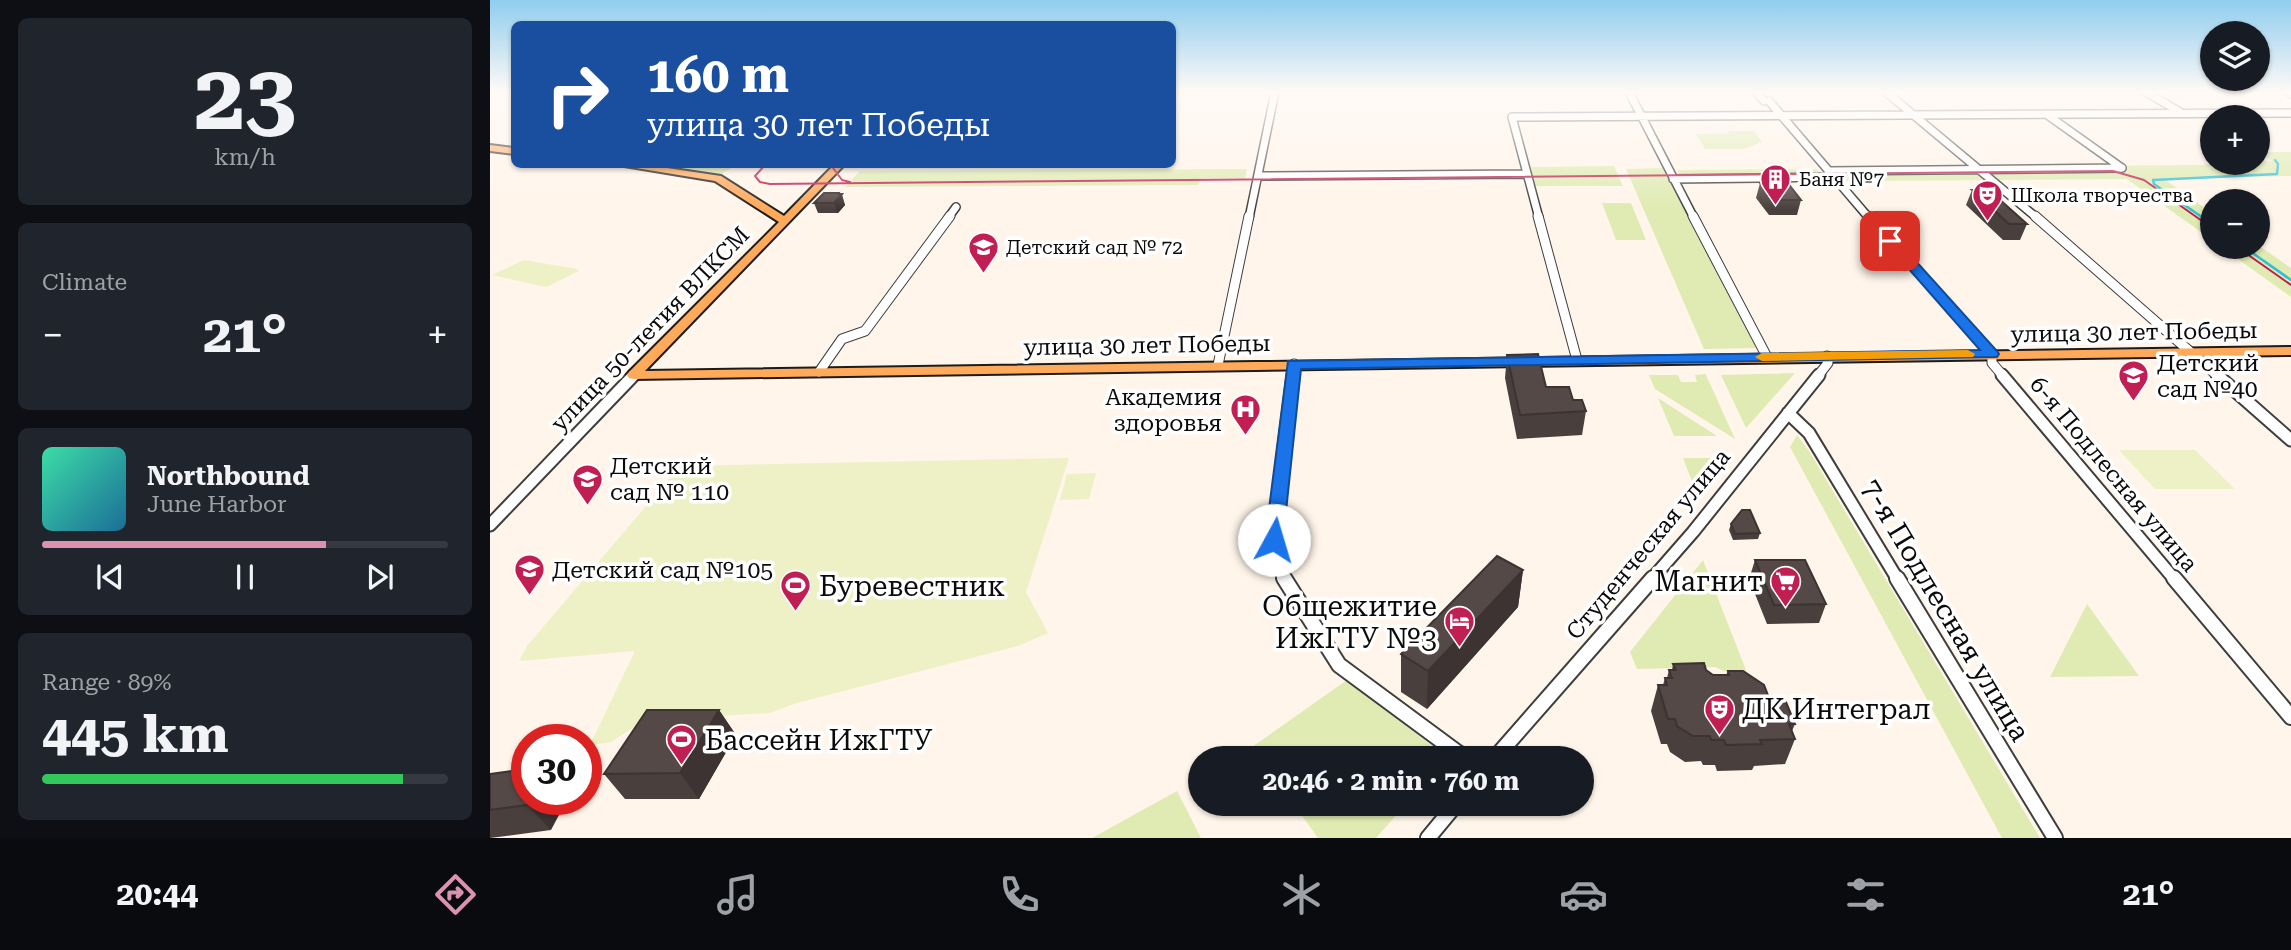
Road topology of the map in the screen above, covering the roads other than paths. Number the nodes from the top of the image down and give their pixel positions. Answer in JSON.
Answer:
{"nodes":[{"id":1,"x":1267,"y":131,"type":"edge"},
{"id":2,"x":1515,"y":131,"type":"edge"},
{"id":3,"x":1650,"y":131,"type":"edge"},
{"id":4,"x":1794,"y":131,"type":"edge"},
{"id":5,"x":1932,"y":131,"type":"edge"},
{"id":6,"x":2070,"y":131,"type":"edge"},
{"id":7,"x":490,"y":148,"type":"edge"},
{"id":8,"x":511,"y":151,"type":"edge"},
{"id":9,"x":644,"y":168,"type":"edge"},
{"id":10,"x":837,"y":168,"type":"edge"},
{"id":11,"x":1977,"y":169,"type":"junction"},
{"id":12,"x":1524,"y":174,"type":"junction"},
{"id":13,"x":1831,"y":174,"type":"junction"},
{"id":14,"x":1258,"y":176,"type":"junction"},
{"id":15,"x":1673,"y":179,"type":"junction"},
{"id":16,"x":956,"y":207,"type":"dead end"},
{"id":17,"x":785,"y":221,"type":"junction"},
{"id":18,"x":2291,"y":351,"type":"edge"},
{"id":19,"x":2191,"y":352,"type":"junction"},
{"id":20,"x":1992,"y":354,"type":"junction"},
{"id":21,"x":1827,"y":356,"type":"junction"},
{"id":22,"x":1767,"y":357,"type":"junction"},
{"id":23,"x":1577,"y":360,"type":"junction"},
{"id":24,"x":1294,"y":364,"type":"junction"},
{"id":25,"x":1219,"y":365,"type":"junction"},
{"id":26,"x":819,"y":372,"type":"junction"},
{"id":27,"x":634,"y":375,"type":"junction"},
{"id":28,"x":1788,"y":413,"type":"junction"},
{"id":29,"x":2291,"y":440,"type":"edge"},
{"id":30,"x":490,"y":525,"type":"edge"},
{"id":31,"x":2291,"y":717,"type":"edge"},
{"id":32,"x":1449,"y":746,"type":"edge"},
{"id":33,"x":1506,"y":746,"type":"edge"},
{"id":34,"x":1446,"y":816,"type":"edge"},
{"id":35,"x":1428,"y":838,"type":"edge"},
{"id":36,"x":2055,"y":838,"type":"edge"}],
"edges":[{"from":1,"to":14,"type":"street"},
{"from":2,"to":12,"type":"street"},
{"from":3,"to":15,"type":"street"},
{"from":4,"to":13,"type":"street","name":"6-я Подлесная улица"},
{"from":5,"to":11,"type":"street"},
{"from":6,"to":11,"type":"street"},
{"from":7,"to":8,"type":"main road"},
{"from":9,"to":17,"type":"main road"},
{"from":10,"to":17,"type":"main road","name":"улица 50-летия ВЛКСМ"},
{"from":11,"to":13,"type":"street"},
{"from":11,"to":19,"type":"street"},
{"from":12,"to":14,"type":"street"},
{"from":12,"to":23,"type":"street"},
{"from":13,"to":15,"type":"street"},
{"from":13,"to":20,"type":"street","name":"6-я Подлесная улица"},
{"from":14,"to":25,"type":"street"},
{"from":15,"to":22,"type":"street"},
{"from":16,"to":26,"type":"street"},
{"from":17,"to":27,"type":"main road","name":"улица 50-летия ВЛКСМ"},
{"from":18,"to":19,"type":"main road","name":"улица 30 лет Победы"},
{"from":19,"to":20,"type":"main road","name":"улица 30 лет Победы"},
{"from":19,"to":29,"type":"street"},
{"from":20,"to":21,"type":"main road","name":"улица 30 лет Победы"},
{"from":20,"to":31,"type":"street","name":"6-я Подлесная улица"},
{"from":21,"to":22,"type":"main road","name":"улица 30 лет Победы"},
{"from":21,"to":28,"type":"street","name":"Студенческая улица"},
{"from":22,"to":23,"type":"main road","name":"улица 30 лет Победы"},
{"from":23,"to":24,"type":"main road","name":"улица 30 лет Победы"},
{"from":24,"to":25,"type":"main road","name":"улица 30 лет Победы"},
{"from":24,"to":32,"type":"street"},
{"from":25,"to":26,"type":"main road","name":"улица 30 лет Победы"},
{"from":26,"to":27,"type":"main road","name":"улица 30 лет Победы"},
{"from":27,"to":30,"type":"street","name":"улица 50-летия ВЛКСМ"},
{"from":28,"to":33,"type":"street","name":"Студенческая улица"},
{"from":28,"to":36,"type":"street","name":"7-я Подлесная улица"},
{"from":34,"to":35,"type":"street"}]}
